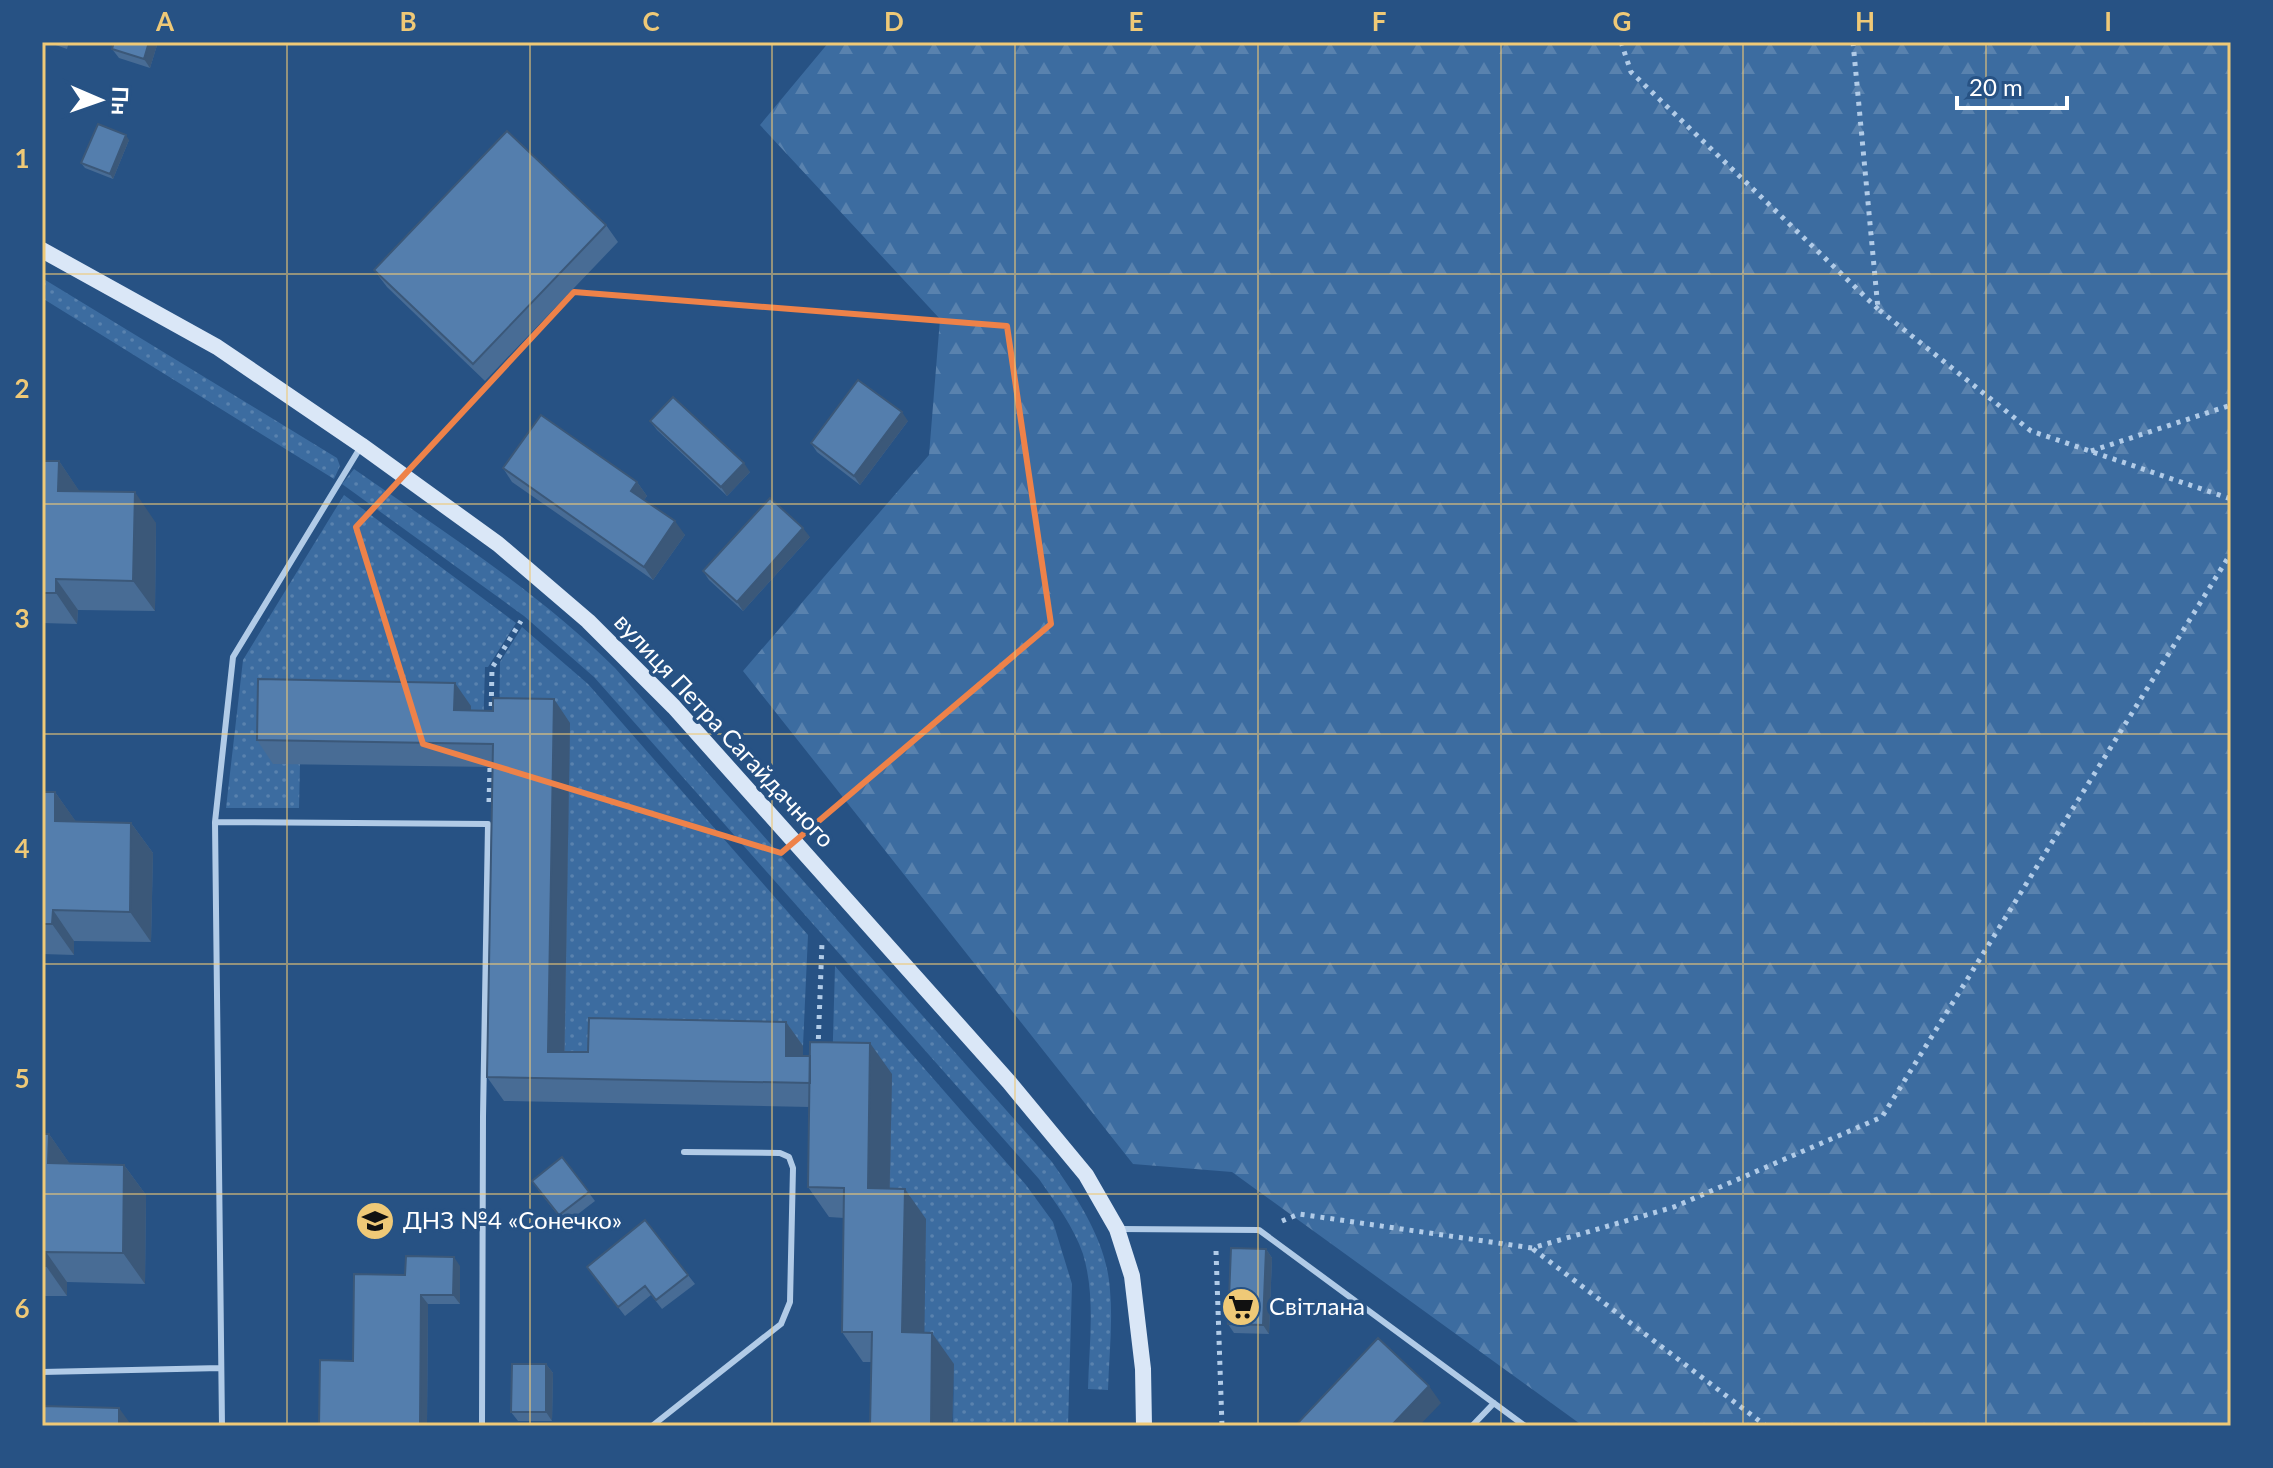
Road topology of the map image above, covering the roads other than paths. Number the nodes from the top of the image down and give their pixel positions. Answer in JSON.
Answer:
{"nodes":[{"id":1,"x":42,"y":250,"type":"edge"},
{"id":2,"x":361,"y":445,"type":"junction"},
{"id":3,"x":215,"y":822,"type":"junction"},
{"id":4,"x":684,"y":1152,"type":"dead end"},
{"id":5,"x":1117,"y":1229,"type":"junction"},
{"id":6,"x":221,"y":1368,"type":"junction"},
{"id":7,"x":42,"y":1372,"type":"edge"},
{"id":8,"x":1494,"y":1403,"type":"junction"},
{"id":9,"x":222,"y":1426,"type":"edge"},
{"id":10,"x":482,"y":1426,"type":"edge"},
{"id":11,"x":652,"y":1426,"type":"edge"},
{"id":12,"x":1144,"y":1426,"type":"edge"},
{"id":13,"x":1472,"y":1426,"type":"edge"},
{"id":14,"x":1525,"y":1426,"type":"edge"}],
"edges":[{"from":1,"to":2,"type":"main road","name":"вулиця Петра Сагайдачного"},
{"from":2,"to":3,"type":"lane"},
{"from":2,"to":5,"type":"main road","name":"вулиця Петра Сагайдачного"},
{"from":3,"to":6,"type":"lane"},
{"from":3,"to":10,"type":"lane"},
{"from":4,"to":11,"type":"lane"},
{"from":5,"to":8,"type":"lane"},
{"from":5,"to":12,"type":"main road","name":"вулиця Петра Сагайдачного"},
{"from":6,"to":7,"type":"lane"},
{"from":6,"to":9,"type":"lane"},
{"from":8,"to":13,"type":"lane"},
{"from":8,"to":14,"type":"lane"}]}
